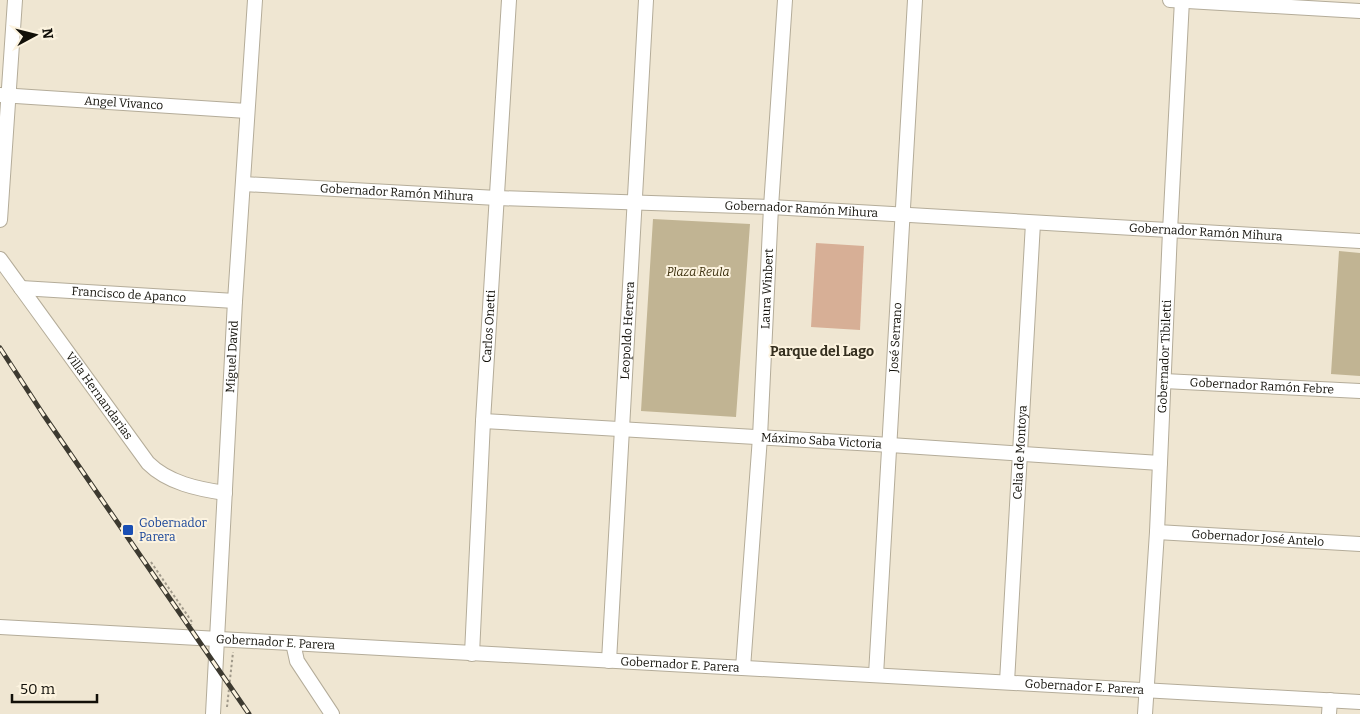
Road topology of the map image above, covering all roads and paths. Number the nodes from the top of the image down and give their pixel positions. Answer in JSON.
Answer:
{"nodes":[{"id":1,"x":15,"y":0,"type":"edge"},
{"id":2,"x":255,"y":0,"type":"edge"},
{"id":3,"x":509,"y":0,"type":"edge"},
{"id":4,"x":646,"y":0,"type":"edge"},
{"id":5,"x":785,"y":0,"type":"edge"},
{"id":6,"x":915,"y":0,"type":"edge"},
{"id":7,"x":1178,"y":0,"type":"edge"},
{"id":8,"x":1360,"y":11,"type":"edge"},
{"id":9,"x":4,"y":96,"type":"edge"},
{"id":10,"x":247,"y":111,"type":"junction"},
{"id":11,"x":243,"y":184,"type":"junction"},
{"id":12,"x":497,"y":198,"type":"junction"},
{"id":13,"x":635,"y":202,"type":"junction"},
{"id":14,"x":771,"y":207,"type":"junction"},
{"id":15,"x":903,"y":215,"type":"junction"},
{"id":16,"x":0,"y":220,"type":"edge"},
{"id":17,"x":1033,"y":223,"type":"junction"},
{"id":18,"x":1170,"y":231,"type":"junction"},
{"id":19,"x":1360,"y":241,"type":"edge"},
{"id":20,"x":0,"y":259,"type":"edge"},
{"id":21,"x":21,"y":288,"type":"junction"},
{"id":22,"x":235,"y":300,"type":"junction"},
{"id":23,"x":1164,"y":381,"type":"junction"},
{"id":24,"x":1360,"y":392,"type":"edge"},
{"id":25,"x":484,"y":421,"type":"junction"},
{"id":26,"x":622,"y":429,"type":"junction"},
{"id":27,"x":760,"y":437,"type":"junction"},
{"id":28,"x":890,"y":445,"type":"junction"},
{"id":29,"x":1019,"y":454,"type":"junction"},
{"id":30,"x":1160,"y":463,"type":"junction"},
{"id":31,"x":225,"y":493,"type":"junction"},
{"id":32,"x":1157,"y":532,"type":"junction"},
{"id":33,"x":1360,"y":544,"type":"edge"},
{"id":34,"x":151,"y":562,"type":"dead end"},
{"id":35,"x":0,"y":627,"type":"edge"},
{"id":36,"x":189,"y":637,"type":"junction"},
{"id":37,"x":217,"y":638,"type":"junction"},
{"id":38,"x":236,"y":640,"type":"junction"},
{"id":39,"x":293,"y":643,"type":"junction"},
{"id":40,"x":472,"y":654,"type":"junction"},
{"id":41,"x":609,"y":661,"type":"junction"},
{"id":42,"x":743,"y":668,"type":"junction"},
{"id":43,"x":876,"y":676,"type":"junction"},
{"id":44,"x":1007,"y":682,"type":"junction"},
{"id":45,"x":1146,"y":689,"type":"junction"},
{"id":46,"x":1360,"y":702,"type":"edge"},
{"id":47,"x":1330,"y":707,"type":"edge"},
{"id":48,"x":213,"y":714,"type":"edge"},
{"id":49,"x":226,"y":714,"type":"edge"},
{"id":50,"x":332,"y":714,"type":"edge"},
{"id":51,"x":1145,"y":714,"type":"edge"}],
"edges":[{"from":1,"to":9,"type":"street"},
{"from":2,"to":10,"type":"street","name":"Miguel David"},
{"from":3,"to":12,"type":"street","name":"Carlos Onetti"},
{"from":4,"to":13,"type":"street","name":"Leopoldo Herrera"},
{"from":5,"to":14,"type":"street","name":"Laura Winbert"},
{"from":6,"to":15,"type":"street","name":"José Serrano"},
{"from":7,"to":8,"type":"street"},
{"from":7,"to":18,"type":"street","name":"Gobernador Tibiletti"},
{"from":9,"to":10,"type":"street","name":"Angel Vivanco"},
{"from":9,"to":16,"type":"street"},
{"from":10,"to":11,"type":"street","name":"Miguel David"},
{"from":11,"to":12,"type":"street","name":"Gobernador Ramón Mihura"},
{"from":11,"to":22,"type":"street","name":"Miguel David"},
{"from":12,"to":13,"type":"street","name":"Gobernador Ramón Mihura"},
{"from":12,"to":25,"type":"street","name":"Carlos Onetti"},
{"from":13,"to":14,"type":"street","name":"Gobernador Ramón Mihura"},
{"from":13,"to":26,"type":"street","name":"Leopoldo Herrera"},
{"from":14,"to":15,"type":"street","name":"Gobernador Ramón Mihura"},
{"from":14,"to":27,"type":"street","name":"Laura Winbert"},
{"from":15,"to":17,"type":"street","name":"Gobernador Ramón Mihura"},
{"from":15,"to":28,"type":"street","name":"José Serrano"},
{"from":17,"to":18,"type":"street","name":"Gobernador Ramón Mihura"},
{"from":17,"to":29,"type":"street","name":"Celia de Montoya"},
{"from":18,"to":19,"type":"street","name":"Gobernador Ramón Mihura"},
{"from":18,"to":23,"type":"street","name":"Gobernador Tibiletti"},
{"from":20,"to":21,"type":"street","name":"Villa Hernandarias"},
{"from":21,"to":22,"type":"street","name":"Francisco de Apanco"},
{"from":21,"to":31,"type":"street","name":"Villa Hernandarias"},
{"from":22,"to":31,"type":"street","name":"Miguel David"},
{"from":23,"to":24,"type":"street","name":"Gobernador Ramón Febre"},
{"from":23,"to":30,"type":"street","name":"Gobernador Tibiletti"},
{"from":25,"to":26,"type":"street","name":"Máximo Saba Victoria"},
{"from":25,"to":40,"type":"street","name":"Carlos Onetti"},
{"from":26,"to":27,"type":"street","name":"Máximo Saba Victoria"},
{"from":26,"to":41,"type":"street","name":"Leopoldo Herrera"},
{"from":27,"to":28,"type":"street","name":"Máximo Saba Victoria"},
{"from":27,"to":42,"type":"street","name":"Laura Winbert"},
{"from":28,"to":29,"type":"street","name":"Máximo Saba Victoria"},
{"from":28,"to":43,"type":"street","name":"José Serrano"},
{"from":29,"to":30,"type":"street","name":"Máximo Saba Victoria"},
{"from":29,"to":44,"type":"street","name":"Celia de Montoya"},
{"from":30,"to":32,"type":"street","name":"Gobernador Tibiletti"},
{"from":31,"to":37,"type":"street","name":"Miguel David"},
{"from":32,"to":33,"type":"street","name":"Gobernador José Antelo"},
{"from":32,"to":45,"type":"street","name":"Gobernador Tibiletti"},
{"from":34,"to":36,"type":"path"},
{"from":35,"to":36,"type":"street","name":"Gobernador E. Parera"},
{"from":36,"to":37,"type":"street","name":"Gobernador E. Parera"},
{"from":37,"to":38,"type":"street","name":"Gobernador E. Parera"},
{"from":37,"to":48,"type":"street","name":"Miguel David"},
{"from":38,"to":39,"type":"street","name":"Gobernador E. Parera"},
{"from":38,"to":49,"type":"path"},
{"from":39,"to":40,"type":"street","name":"Gobernador E. Parera"},
{"from":39,"to":50,"type":"street"},
{"from":40,"to":41,"type":"street","name":"Gobernador E. Parera"},
{"from":41,"to":42,"type":"street","name":"Gobernador E. Parera"},
{"from":42,"to":43,"type":"street","name":"Gobernador E. Parera"},
{"from":43,"to":44,"type":"street","name":"Gobernador E. Parera"},
{"from":44,"to":45,"type":"street","name":"Gobernador E. Parera"},
{"from":45,"to":47,"type":"street","name":"Gobernador E. Parera"},
{"from":45,"to":51,"type":"street","name":"Gobernador Tibiletti"},
{"from":46,"to":47,"type":"street","name":"Gobernador E. Parera"}]}
